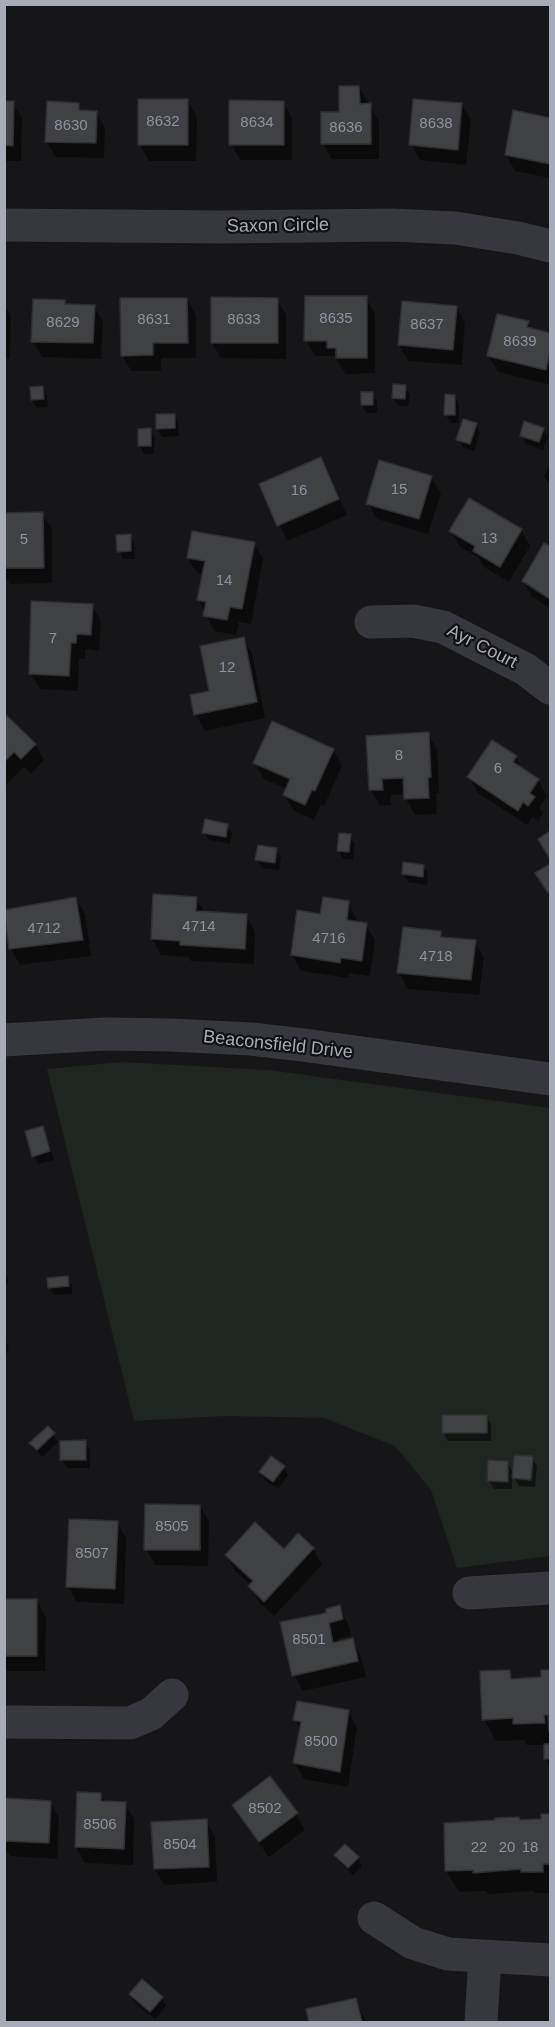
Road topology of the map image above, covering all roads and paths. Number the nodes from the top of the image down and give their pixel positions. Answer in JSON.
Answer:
{"nodes":[{"id":1,"x":4,"y":225,"type":"edge"},
{"id":2,"x":550,"y":246,"type":"edge"},
{"id":3,"x":370,"y":622,"type":"dead end"},
{"id":4,"x":550,"y":688,"type":"edge"},
{"id":5,"x":4,"y":1040,"type":"edge"},
{"id":6,"x":550,"y":1079,"type":"edge"},
{"id":7,"x":550,"y":1588,"type":"edge"},
{"id":8,"x":469,"y":1593,"type":"dead end"},
{"id":9,"x":172,"y":1695,"type":"dead end"},
{"id":10,"x":4,"y":1722,"type":"edge"},
{"id":11,"x":374,"y":1918,"type":"dead end"},
{"id":12,"x":485,"y":1957,"type":"junction"},
{"id":13,"x":550,"y":1960,"type":"edge"},
{"id":14,"x":481,"y":2022,"type":"edge"}],
"edges":[{"from":1,"to":2,"type":"street","name":"Saxon Circle"},
{"from":3,"to":4,"type":"street","name":"Ayr Court"},
{"from":5,"to":6,"type":"street","name":"Beaconsfield Drive"},
{"from":7,"to":8,"type":"street"},
{"from":9,"to":10,"type":"street"},
{"from":11,"to":12,"type":"street"},
{"from":12,"to":13,"type":"street"},
{"from":12,"to":14,"type":"street"}]}
